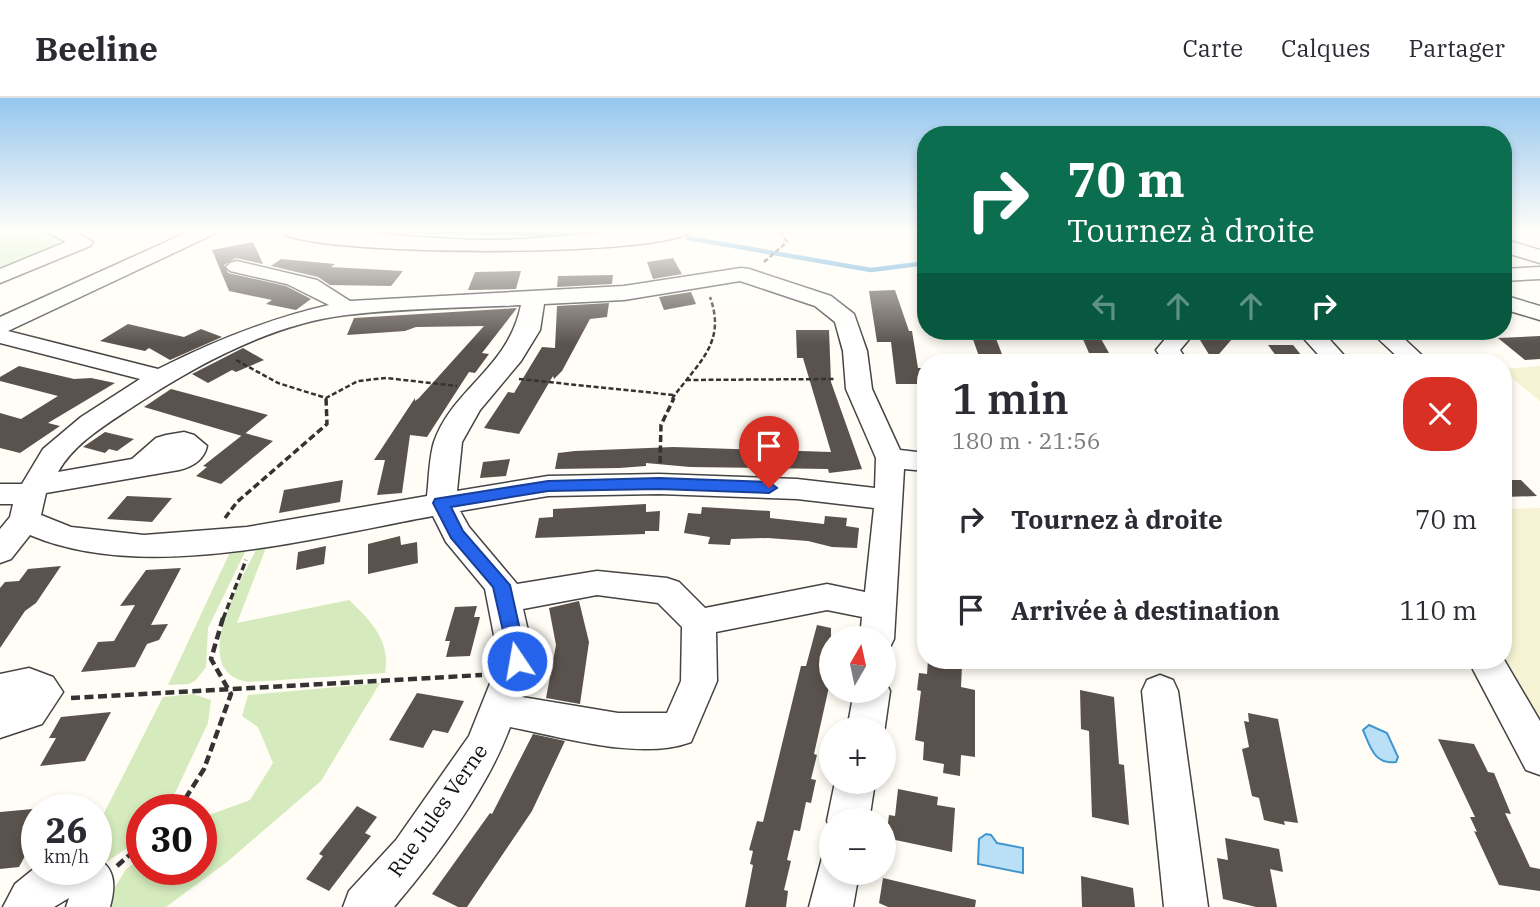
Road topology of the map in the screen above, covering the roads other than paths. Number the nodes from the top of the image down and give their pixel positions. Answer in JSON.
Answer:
{"nodes":[{"id":1,"x":20,"y":269,"type":"edge"},
{"id":2,"x":124,"y":269,"type":"edge"},
{"id":3,"x":244,"y":269,"type":"edge"},
{"id":4,"x":1540,"y":273,"type":"edge"},
{"id":5,"x":1512,"y":275,"type":"edge"},
{"id":6,"x":0,"y":277,"type":"edge"},
{"id":7,"x":534,"y":298,"type":"junction"},
{"id":8,"x":1512,"y":305,"type":"edge"},
{"id":9,"x":345,"y":308,"type":"junction"},
{"id":10,"x":1540,"y":313,"type":"edge"},
{"id":11,"x":0,"y":326,"type":"edge"},
{"id":12,"x":0,"y":336,"type":"edge"},
{"id":13,"x":1176,"y":340,"type":"edge"},
{"id":14,"x":1318,"y":340,"type":"edge"},
{"id":15,"x":1392,"y":340,"type":"edge"},
{"id":16,"x":1171,"y":354,"type":"edge"},
{"id":17,"x":1331,"y":354,"type":"edge"},
{"id":18,"x":1408,"y":354,"type":"edge"},
{"id":19,"x":161,"y":377,"type":"junction"},
{"id":20,"x":890,"y":458,"type":"junction"},
{"id":21,"x":917,"y":461,"type":"edge"},
{"id":22,"x":143,"y":464,"type":"dead end"},
{"id":23,"x":0,"y":494,"type":"edge"},
{"id":24,"x":30,"y":499,"type":"junction"},
{"id":25,"x":890,"y":500,"type":"junction"},
{"id":26,"x":441,"y":503,"type":"junction"},
{"id":27,"x":0,"y":551,"type":"edge"},
{"id":28,"x":504,"y":599,"type":"junction"},
{"id":29,"x":699,"y":623,"type":"junction"},
{"id":30,"x":879,"y":623,"type":"edge"},
{"id":31,"x":1491,"y":669,"type":"edge"},
{"id":32,"x":0,"y":690,"type":"edge"},
{"id":33,"x":1160,"y":691,"type":"dead end"},
{"id":34,"x":498,"y":709,"type":"junction"},
{"id":35,"x":0,"y":721,"type":"edge"},
{"id":36,"x":1540,"y":757,"type":"edge"},
{"id":37,"x":835,"y":885,"type":"edge"},
{"id":38,"x":25,"y":907,"type":"edge"},
{"id":39,"x":88,"y":907,"type":"edge"},
{"id":40,"x":365,"y":907,"type":"edge"},
{"id":41,"x":831,"y":907,"type":"edge"},
{"id":42,"x":1186,"y":907,"type":"edge"}],
"edges":[{"from":1,"to":6,"type":"street"},
{"from":2,"to":11,"type":"street"},
{"from":3,"to":9,"type":"street"},
{"from":4,"to":5,"type":"street"},
{"from":7,"to":9,"type":"street"},
{"from":7,"to":20,"type":"street"},
{"from":7,"to":26,"type":"street"},
{"from":8,"to":10,"type":"street"},
{"from":9,"to":19,"type":"street"},
{"from":12,"to":19,"type":"street"},
{"from":13,"to":16,"type":"street"},
{"from":14,"to":17,"type":"street"},
{"from":15,"to":18,"type":"street"},
{"from":19,"to":24,"type":"street"},
{"from":20,"to":21,"type":"street"},
{"from":20,"to":25,"type":"street"},
{"from":22,"to":24,"type":"street"},
{"from":23,"to":24,"type":"street"},
{"from":24,"to":26,"type":"street"},
{"from":24,"to":27,"type":"street"},
{"from":25,"to":26,"type":"street"},
{"from":25,"to":30,"type":"street"},
{"from":26,"to":28,"type":"street","name":"Rue Jules Verne"},
{"from":28,"to":29,"type":"street"},
{"from":28,"to":34,"type":"street","name":"Rue Jules Verne"},
{"from":29,"to":30,"type":"street"},
{"from":29,"to":34,"type":"street"},
{"from":31,"to":36,"type":"street"},
{"from":32,"to":35,"type":"street"},
{"from":33,"to":42,"type":"street"},
{"from":34,"to":40,"type":"street","name":"Rue Jules Verne"},
{"from":37,"to":41,"type":"street"},
{"from":38,"to":39,"type":"street"}]}
